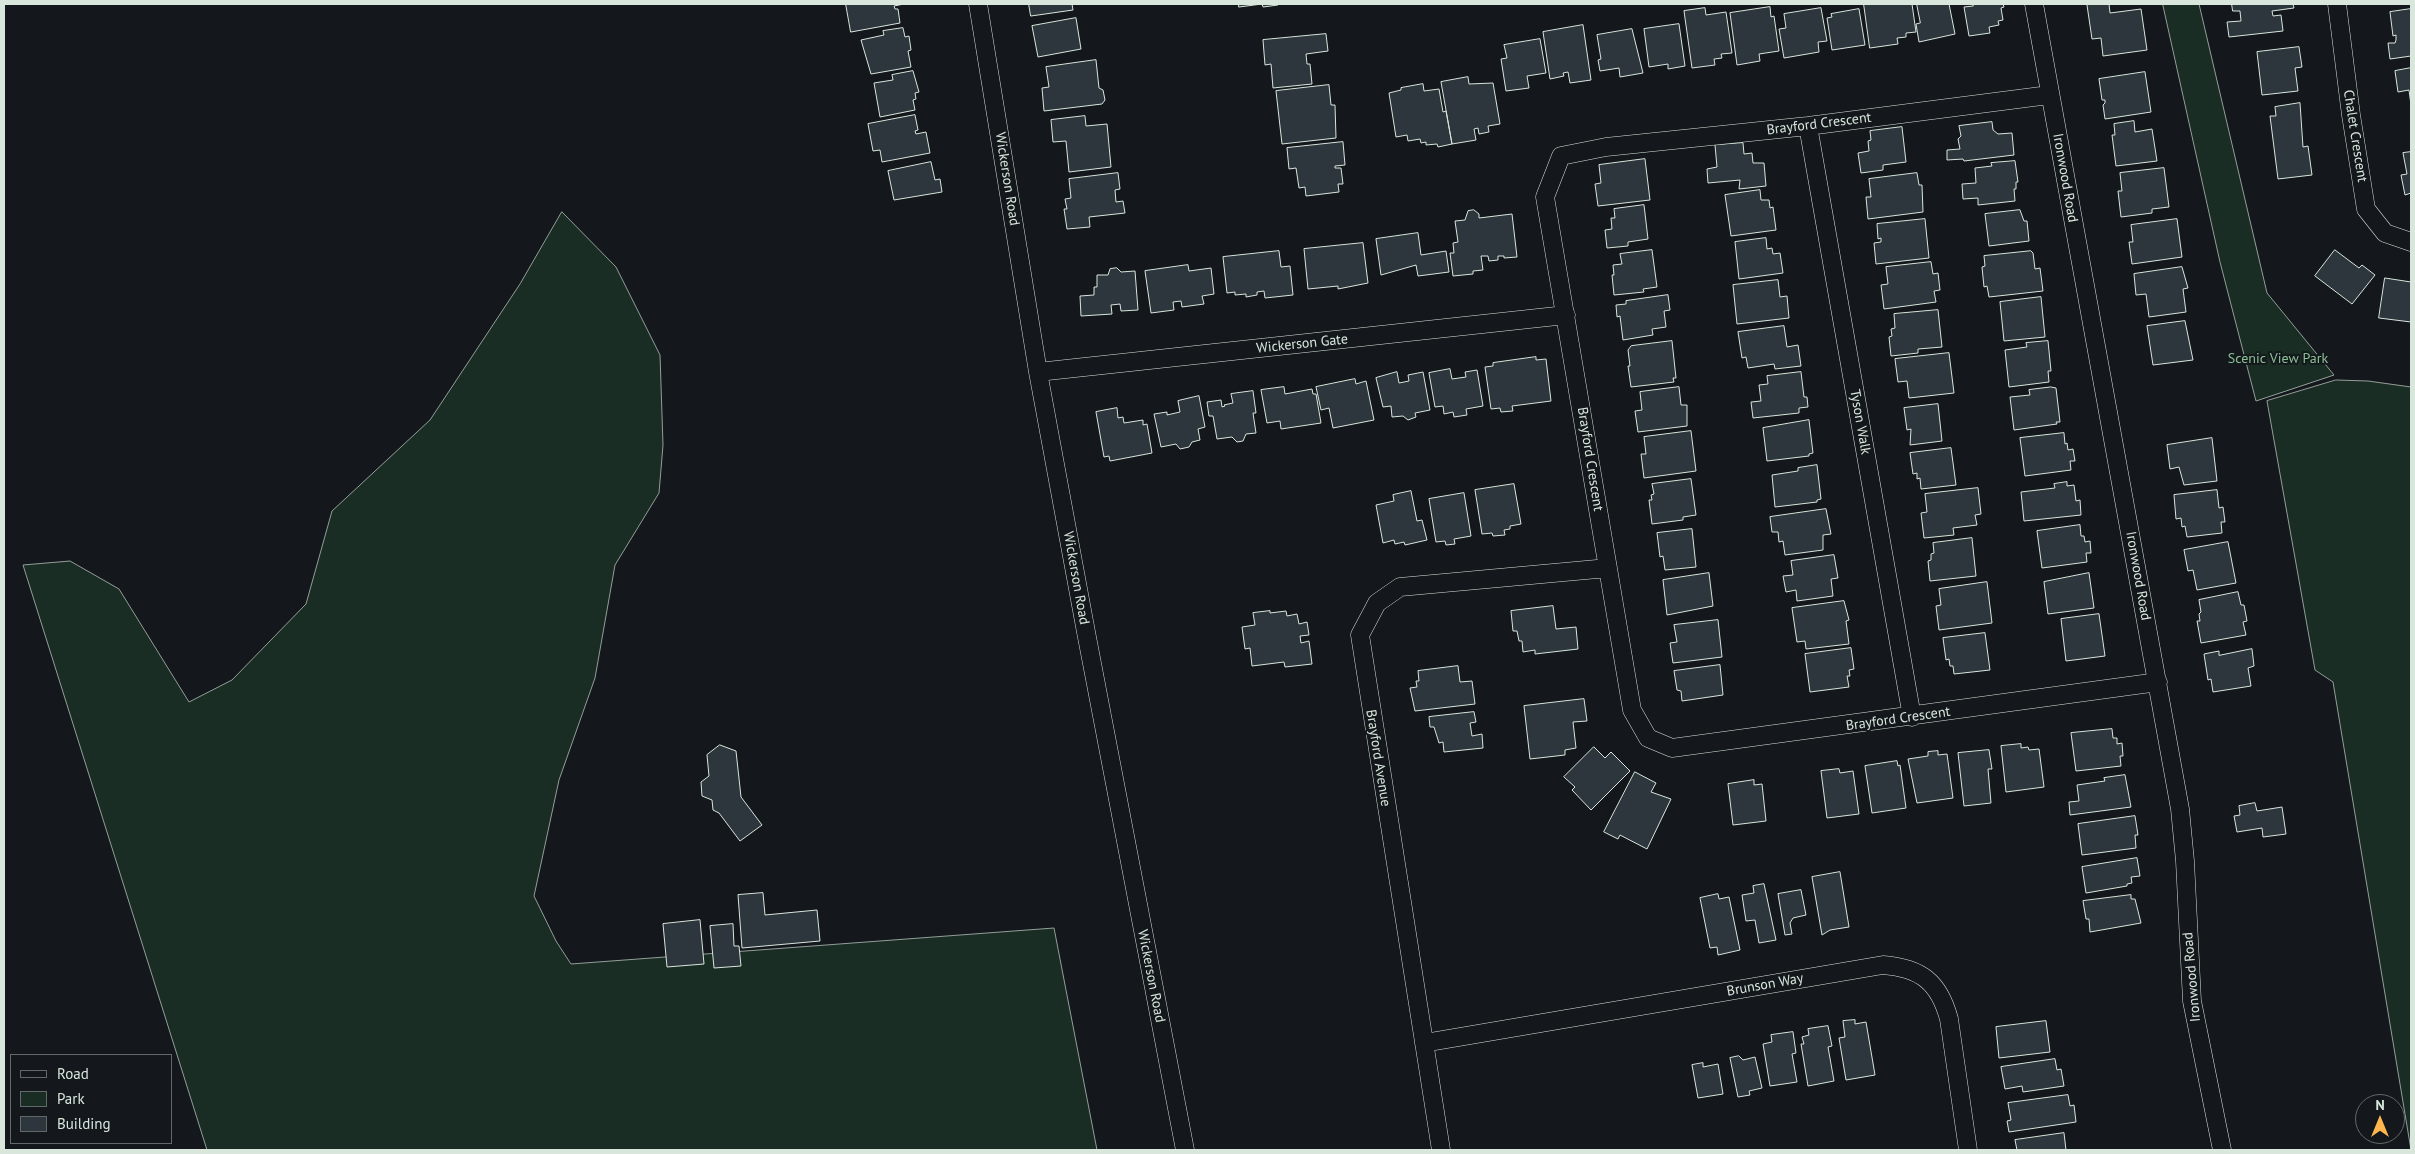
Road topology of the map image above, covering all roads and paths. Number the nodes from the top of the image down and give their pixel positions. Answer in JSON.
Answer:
{"nodes":[{"id":1,"x":978,"y":4,"type":"edge"},
{"id":2,"x":2034,"y":4,"type":"edge"},
{"id":3,"x":2337,"y":4,"type":"edge"},
{"id":4,"x":2050,"y":95,"type":"junction"},
{"id":5,"x":1808,"y":126,"type":"junction"},
{"id":6,"x":2411,"y":242,"type":"edge"},
{"id":7,"x":1566,"y":315,"type":"junction"},
{"id":8,"x":1038,"y":372,"type":"junction"},
{"id":9,"x":1608,"y":568,"type":"junction"},
{"id":10,"x":2158,"y":682,"type":"junction"},
{"id":11,"x":1912,"y":717,"type":"junction"},
{"id":12,"x":1424,"y":1043,"type":"junction"},
{"id":13,"x":1185,"y":1150,"type":"edge"},
{"id":14,"x":1441,"y":1150,"type":"edge"},
{"id":15,"x":1968,"y":1150,"type":"edge"},
{"id":16,"x":2222,"y":1150,"type":"edge"}],
"edges":[{"from":1,"to":8,"type":"street","name":"Wickerson Road"},
{"from":2,"to":4,"type":"street","name":"Ironwood Road"},
{"from":3,"to":6,"type":"street","name":"Chalet Crescent"},
{"from":4,"to":5,"type":"street","name":"Brayford Crescent"},
{"from":4,"to":10,"type":"street","name":"Ironwood Road"},
{"from":5,"to":7,"type":"street","name":"Brayford Crescent"},
{"from":5,"to":11,"type":"street","name":"Tyson Walk"},
{"from":7,"to":8,"type":"street","name":"Wickerson Gate"},
{"from":7,"to":9,"type":"street","name":"Brayford Crescent"},
{"from":8,"to":13,"type":"street","name":"Wickerson Road"},
{"from":9,"to":11,"type":"street","name":"Brayford Crescent"},
{"from":9,"to":12,"type":"street","name":"Brayford Avenue"},
{"from":10,"to":11,"type":"street","name":"Brayford Crescent"},
{"from":10,"to":16,"type":"street","name":"Ironwood Road"},
{"from":12,"to":14,"type":"street","name":"Brayford Avenue"},
{"from":12,"to":15,"type":"street","name":"Brunson Way"}]}
